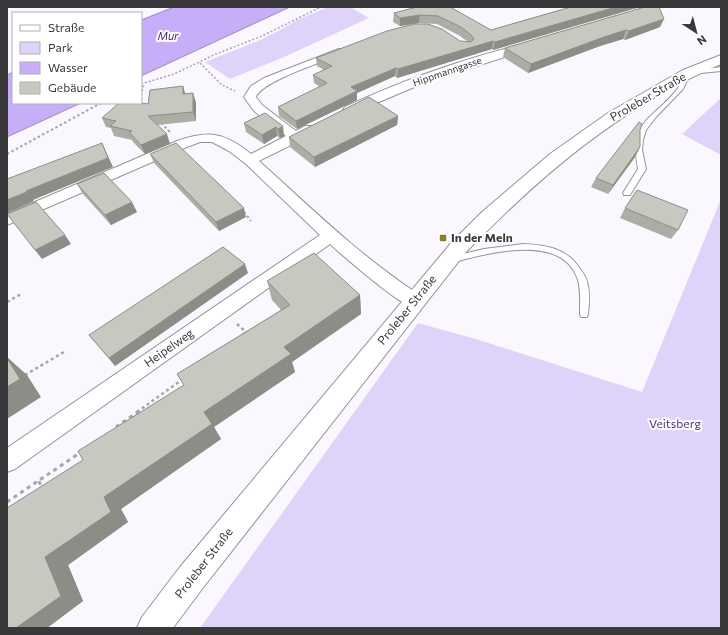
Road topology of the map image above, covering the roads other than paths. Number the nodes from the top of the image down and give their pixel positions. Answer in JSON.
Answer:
{"nodes":[{"id":1,"x":537,"y":43,"type":"edge"},
{"id":2,"x":348,"y":48,"type":"edge"},
{"id":3,"x":721,"y":59,"type":"edge"},
{"id":4,"x":721,"y":69,"type":"edge"},
{"id":5,"x":688,"y":73,"type":"junction"},
{"id":6,"x":340,"y":115,"type":"edge"},
{"id":7,"x":321,"y":124,"type":"edge"},
{"id":8,"x":296,"y":137,"type":"junction"},
{"id":9,"x":249,"y":160,"type":"junction"},
{"id":10,"x":627,"y":192,"type":"dead end"},
{"id":11,"x":7,"y":220,"type":"edge"},
{"id":12,"x":331,"y":235,"type":"junction"},
{"id":13,"x":447,"y":261,"type":"junction"},
{"id":14,"x":415,"y":301,"type":"junction"},
{"id":15,"x":584,"y":314,"type":"dead end"},
{"id":16,"x":7,"y":461,"type":"edge"},
{"id":17,"x":153,"y":628,"type":"edge"}],
"edges":[{"from":1,"to":6,"type":"street","name":"Hippmanngasse"},
{"from":2,"to":8,"type":"street"},
{"from":3,"to":5,"type":"main road","name":"Proleber Straße"},
{"from":4,"to":5,"type":"lane"},
{"from":5,"to":10,"type":"lane"},
{"from":5,"to":13,"type":"main road","name":"Proleber Straße"},
{"from":7,"to":8,"type":"street"},
{"from":8,"to":9,"type":"street"},
{"from":9,"to":11,"type":"street"},
{"from":9,"to":12,"type":"street"},
{"from":12,"to":14,"type":"street"},
{"from":12,"to":16,"type":"street","name":"Heipelweg"},
{"from":13,"to":14,"type":"main road","name":"Proleber Straße"},
{"from":13,"to":15,"type":"lane"},
{"from":14,"to":17,"type":"main road","name":"Proleber Straße"}]}
